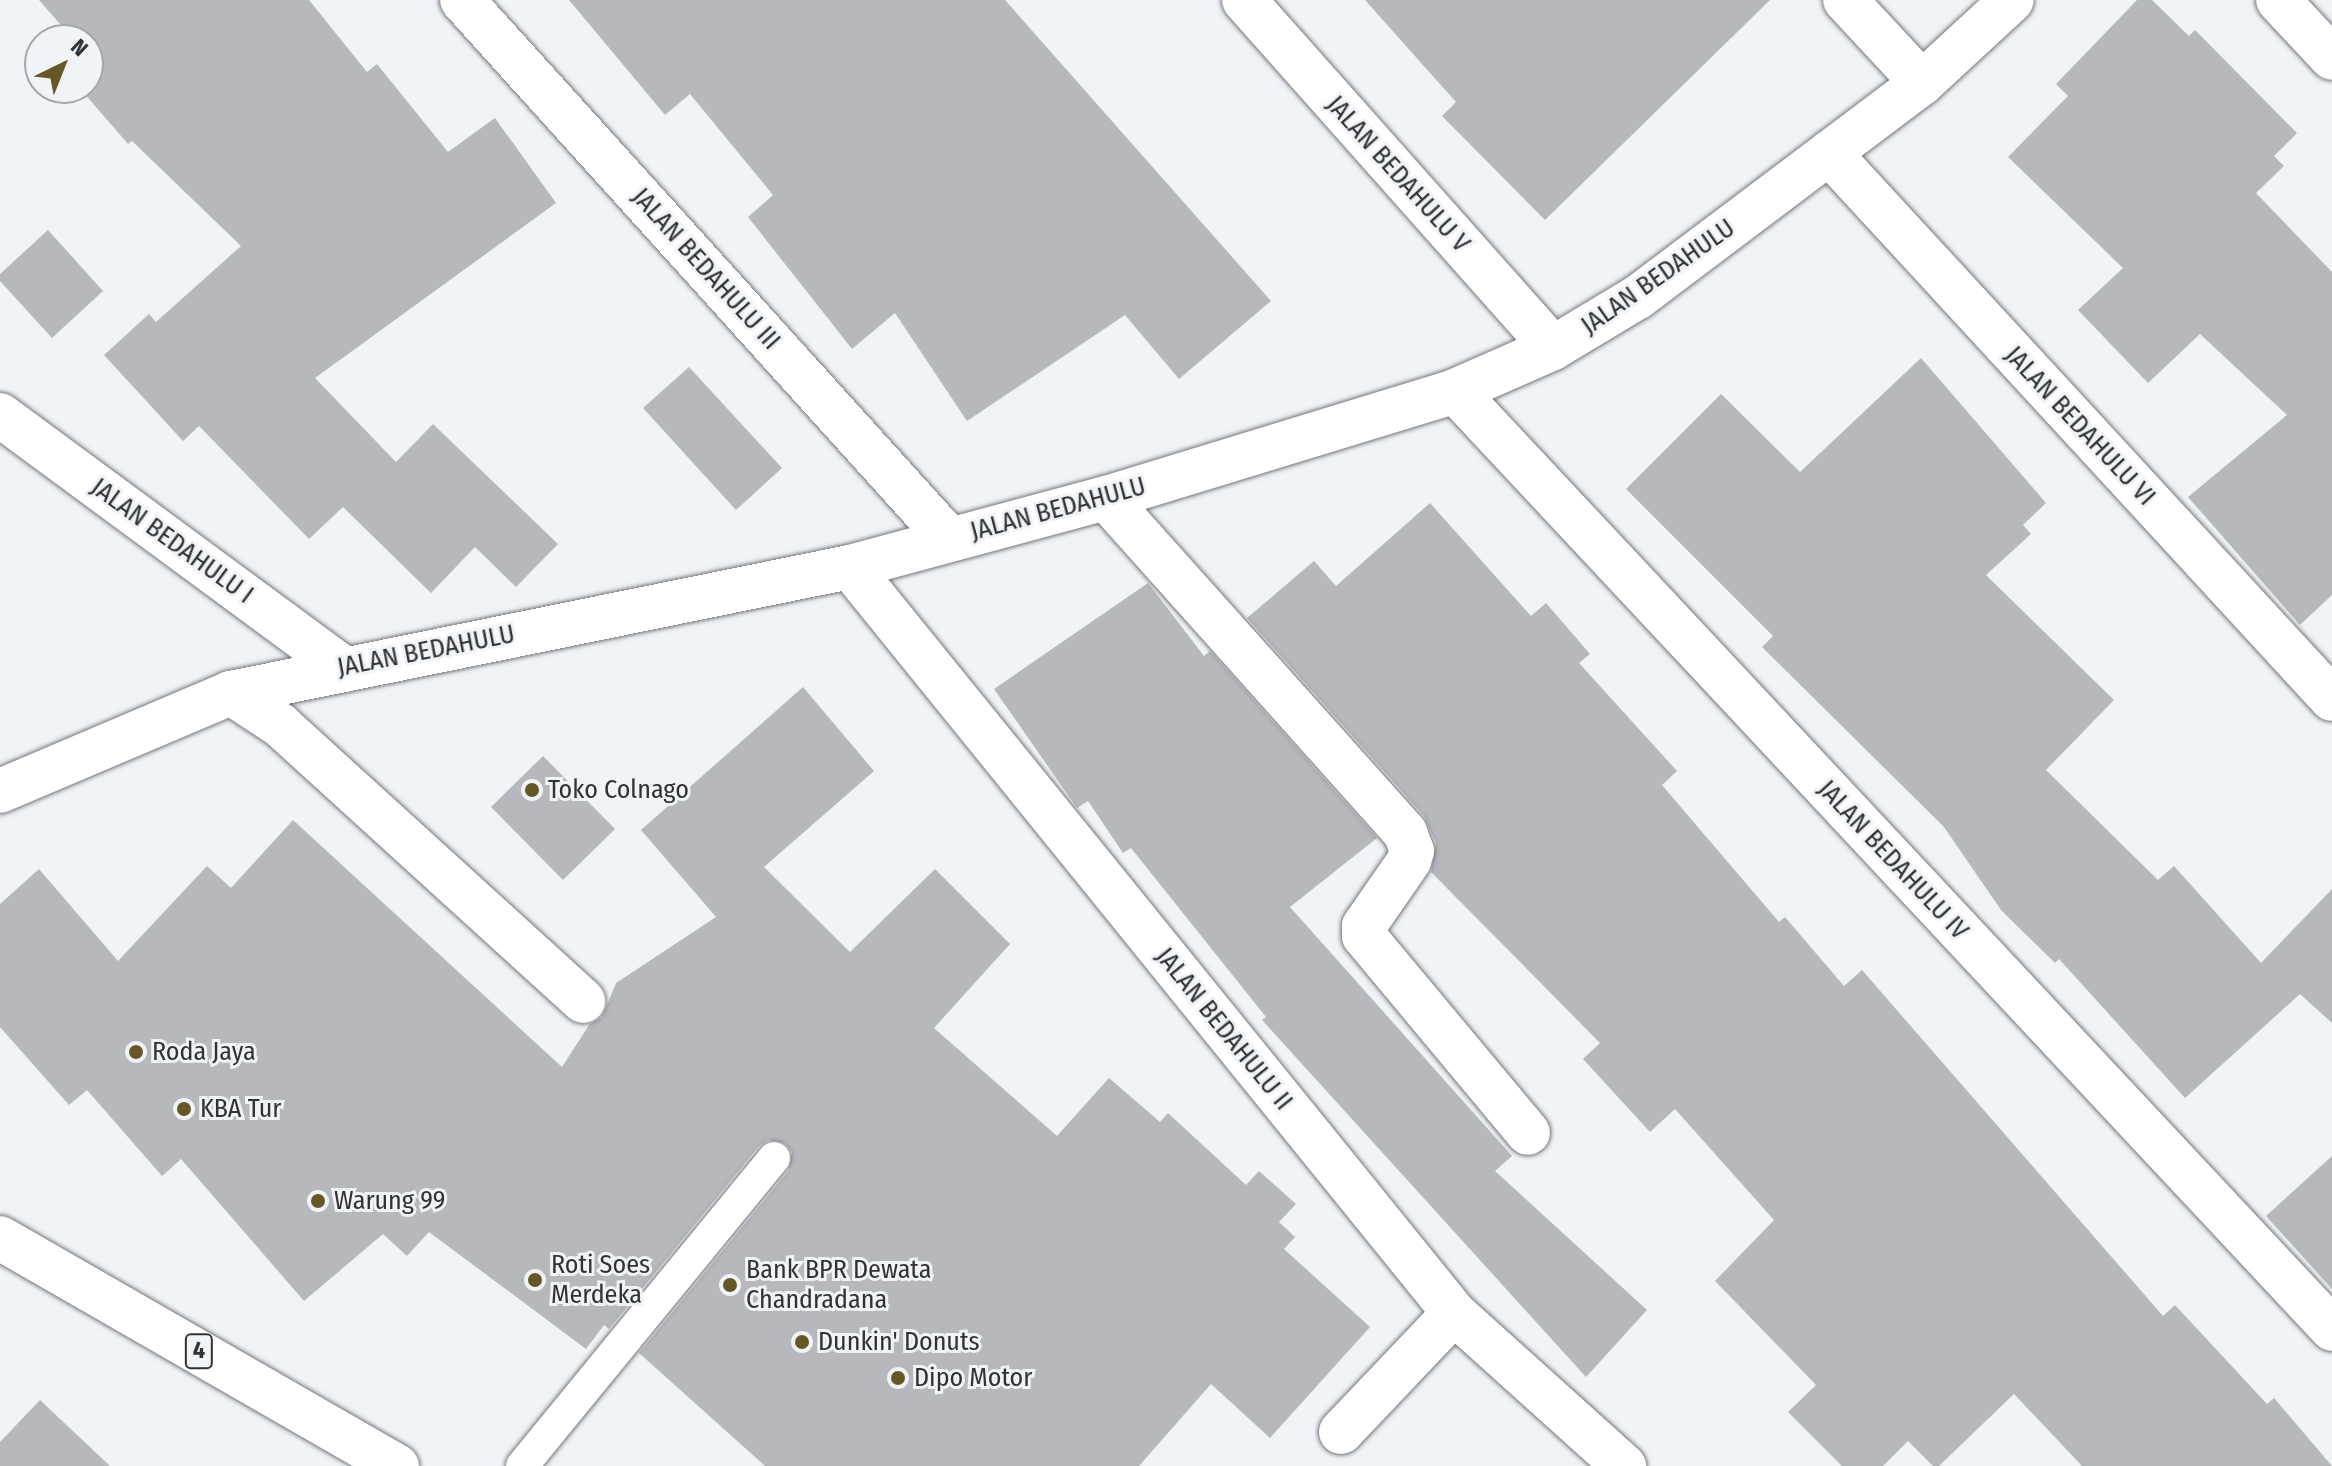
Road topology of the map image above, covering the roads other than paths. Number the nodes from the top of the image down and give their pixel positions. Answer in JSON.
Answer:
{"nodes":[{"id":1,"x":462,"y":0,"type":"edge"},
{"id":2,"x":1244,"y":0,"type":"edge"},
{"id":3,"x":1845,"y":0,"type":"edge"},
{"id":4,"x":2012,"y":0,"type":"edge"},
{"id":5,"x":2278,"y":0,"type":"edge"},
{"id":6,"x":2332,"y":58,"type":"edge"},
{"id":7,"x":1922,"y":83,"type":"junction"},
{"id":8,"x":1829,"y":153,"type":"junction"},
{"id":9,"x":1553,"y":348,"type":"junction"},
{"id":10,"x":1455,"y":391,"type":"junction"},
{"id":11,"x":0,"y":415,"type":"edge"},
{"id":12,"x":1106,"y":498,"type":"junction"},
{"id":13,"x":949,"y":539,"type":"junction"},
{"id":14,"x":850,"y":567,"type":"junction"},
{"id":15,"x":343,"y":668,"type":"junction"},
{"id":16,"x":231,"y":693,"type":"junction"},
{"id":17,"x":2332,"y":699,"type":"edge"},
{"id":18,"x":0,"y":791,"type":"edge"},
{"id":19,"x":583,"y":1001,"type":"dead end"},
{"id":20,"x":1528,"y":1133,"type":"dead end"},
{"id":21,"x":774,"y":1158,"type":"dead end"},
{"id":22,"x":0,"y":1238,"type":"edge"},
{"id":23,"x":1454,"y":1313,"type":"junction"},
{"id":24,"x":2332,"y":1329,"type":"edge"},
{"id":25,"x":1341,"y":1432,"type":"dead end"},
{"id":26,"x":397,"y":1466,"type":"edge"},
{"id":27,"x":522,"y":1466,"type":"edge"},
{"id":28,"x":1624,"y":1466,"type":"edge"}],
"edges":[{"from":1,"to":13,"type":"main road","name":"JALAN BEDAHULU III"},
{"from":2,"to":9,"type":"main road","name":"JALAN BEDAHULU V"},
{"from":3,"to":7,"type":"main road"},
{"from":4,"to":7,"type":"main road","name":"JALAN BEDAHULU"},
{"from":5,"to":6,"type":"main road"},
{"from":7,"to":8,"type":"main road","name":"JALAN BEDAHULU"},
{"from":8,"to":9,"type":"main road","name":"JALAN BEDAHULU"},
{"from":8,"to":17,"type":"main road","name":"JALAN BEDAHULU VI"},
{"from":9,"to":10,"type":"main road","name":"JALAN BEDAHULU"},
{"from":10,"to":12,"type":"main road","name":"JALAN BEDAHULU"},
{"from":10,"to":24,"type":"main road","name":"JALAN BEDAHULU IV"},
{"from":11,"to":15,"type":"main road","name":"JALAN BEDAHULU I"},
{"from":12,"to":13,"type":"main road","name":"JALAN BEDAHULU"},
{"from":12,"to":20,"type":"main road"},
{"from":13,"to":14,"type":"main road","name":"JALAN BEDAHULU"},
{"from":14,"to":15,"type":"main road","name":"JALAN BEDAHULU"},
{"from":14,"to":23,"type":"main road","name":"JALAN BEDAHULU II"},
{"from":15,"to":16,"type":"main road","name":"JALAN BEDAHULU"},
{"from":16,"to":18,"type":"main road","name":"JALAN BEDAHULU"},
{"from":16,"to":19,"type":"main road"},
{"from":21,"to":27,"type":"lane"},
{"from":22,"to":26,"type":"main road","number":"4"},
{"from":23,"to":25,"type":"main road"},
{"from":23,"to":28,"type":"main road","name":"JALAN BEDAHULU II"}]}
